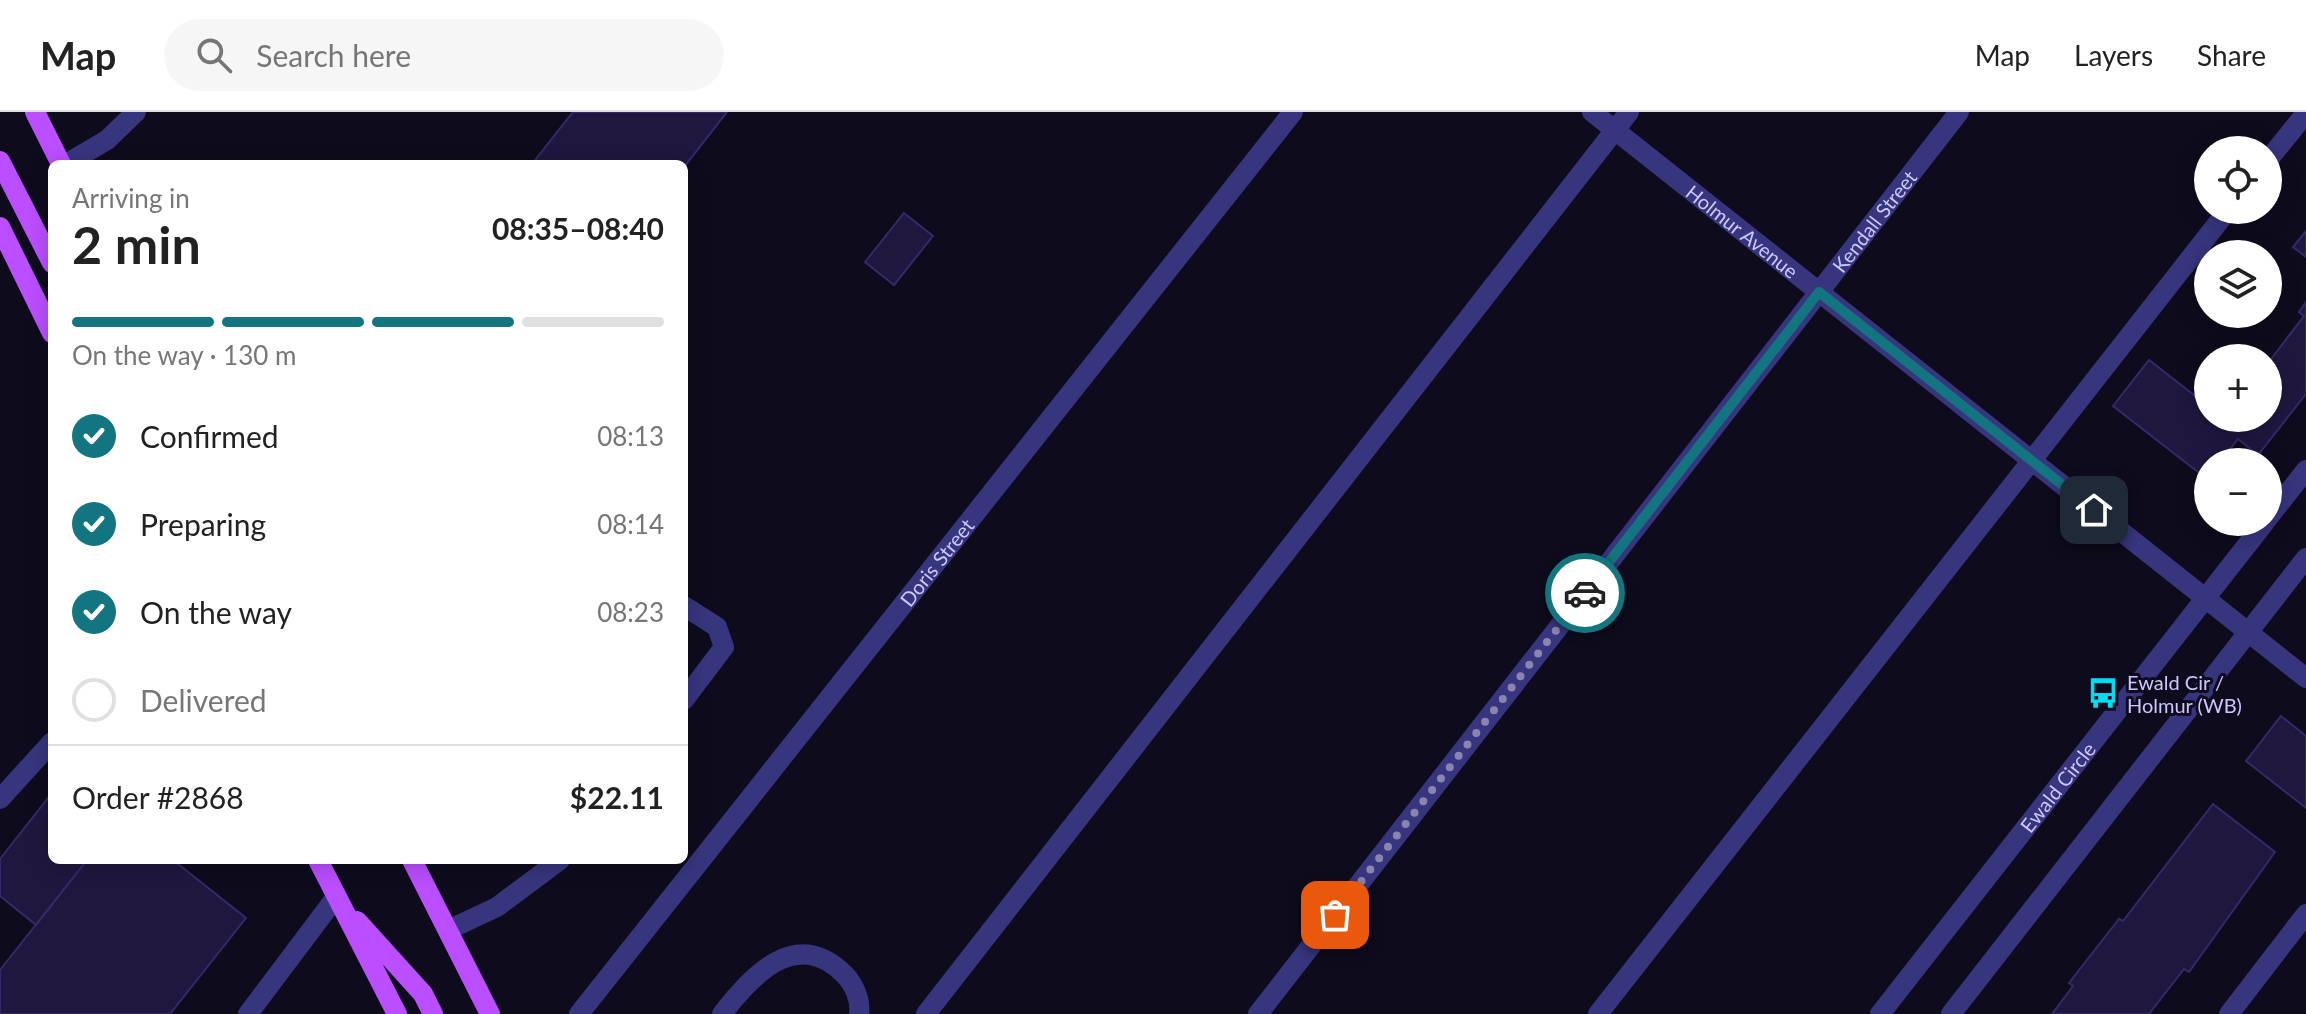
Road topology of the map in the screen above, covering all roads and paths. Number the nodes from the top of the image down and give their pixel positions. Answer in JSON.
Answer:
{"nodes":[{"id":1,"x":35,"y":112,"type":"edge"},
{"id":2,"x":136,"y":112,"type":"edge"},
{"id":3,"x":1293,"y":112,"type":"edge"},
{"id":4,"x":1592,"y":112,"type":"edge"},
{"id":5,"x":1629,"y":112,"type":"edge"},
{"id":6,"x":1959,"y":112,"type":"edge"},
{"id":7,"x":2306,"y":113,"type":"edge"},
{"id":8,"x":1615,"y":130,"type":"junction"},
{"id":9,"x":2282,"y":143,"type":"edge"},
{"id":10,"x":62,"y":160,"type":"edge"},
{"id":11,"x":71,"y":160,"type":"edge"},
{"id":12,"x":0,"y":161,"type":"edge"},
{"id":13,"x":2217,"y":224,"type":"edge"},
{"id":14,"x":0,"y":227,"type":"edge"},
{"id":15,"x":48,"y":255,"type":"edge"},
{"id":16,"x":1819,"y":292,"type":"junction"},
{"id":17,"x":48,"y":325,"type":"edge"},
{"id":18,"x":2030,"y":459,"type":"junction"},
{"id":19,"x":2306,"y":470,"type":"edge"},
{"id":20,"x":2282,"y":500,"type":"edge"},
{"id":21,"x":2253,"y":536,"type":"edge"},
{"id":22,"x":2306,"y":558,"type":"edge"},
{"id":23,"x":2205,"y":598,"type":"junction"},
{"id":24,"x":688,"y":609,"type":"edge"},
{"id":25,"x":2248,"y":632,"type":"junction"},
{"id":26,"x":2306,"y":678,"type":"edge"},
{"id":27,"x":688,"y":695,"type":"edge"},
{"id":28,"x":48,"y":746,"type":"edge"},
{"id":29,"x":0,"y":799,"type":"edge"},
{"id":30,"x":320,"y":864,"type":"edge"},
{"id":31,"x":414,"y":864,"type":"edge"},
{"id":32,"x":555,"y":864,"type":"edge"},
{"id":33,"x":336,"y":897,"type":"junction"},
{"id":34,"x":2306,"y":914,"type":"edge"},
{"id":35,"x":448,"y":930,"type":"junction"},
{"id":36,"x":727,"y":1012,"type":"edge"},
{"id":37,"x":248,"y":1014,"type":"edge"},
{"id":38,"x":397,"y":1014,"type":"edge"},
{"id":39,"x":433,"y":1014,"type":"edge"},
{"id":40,"x":490,"y":1014,"type":"edge"},
{"id":41,"x":579,"y":1014,"type":"edge"},
{"id":42,"x":859,"y":1014,"type":"edge"},
{"id":43,"x":926,"y":1014,"type":"edge"},
{"id":44,"x":1258,"y":1014,"type":"edge"},
{"id":45,"x":1598,"y":1014,"type":"edge"},
{"id":46,"x":1880,"y":1014,"type":"edge"},
{"id":47,"x":1951,"y":1014,"type":"edge"},
{"id":48,"x":2229,"y":1014,"type":"edge"}],
"edges":[{"from":1,"to":10,"type":"main road"},
{"from":2,"to":11,"type":"street"},
{"from":3,"to":41,"type":"street","name":"Doris Street"},
{"from":4,"to":8,"type":"street","name":"Holmur Avenue"},
{"from":5,"to":8,"type":"street"},
{"from":6,"to":16,"type":"street","name":"Kendall Street"},
{"from":7,"to":9,"type":"street"},
{"from":8,"to":16,"type":"street","name":"Holmur Avenue"},
{"from":8,"to":43,"type":"street"},
{"from":12,"to":15,"type":"main road"},
{"from":13,"to":18,"type":"street"},
{"from":14,"to":17,"type":"main road"},
{"from":16,"to":18,"type":"street","name":"Holmur Avenue"},
{"from":16,"to":44,"type":"street","name":"Kendall Street"},
{"from":18,"to":23,"type":"street","name":"Holmur Avenue"},
{"from":18,"to":45,"type":"street"},
{"from":19,"to":20,"type":"street","name":"Ewald Circle"},
{"from":21,"to":23,"type":"street","name":"Ewald Circle"},
{"from":22,"to":25,"type":"street"},
{"from":23,"to":25,"type":"street","name":"Holmur Avenue"},
{"from":23,"to":46,"type":"street","name":"Ewald Circle"},
{"from":24,"to":27,"type":"street"},
{"from":25,"to":26,"type":"street","name":"Holmur Avenue"},
{"from":25,"to":47,"type":"street"},
{"from":28,"to":29,"type":"street"},
{"from":30,"to":33,"type":"main road"},
{"from":31,"to":35,"type":"main road"},
{"from":32,"to":35,"type":"street"},
{"from":33,"to":37,"type":"street"},
{"from":33,"to":38,"type":"main road"},
{"from":33,"to":39,"type":"main road"},
{"from":34,"to":48,"type":"street"},
{"from":35,"to":40,"type":"main road"},
{"from":36,"to":42,"type":"street"}]}
